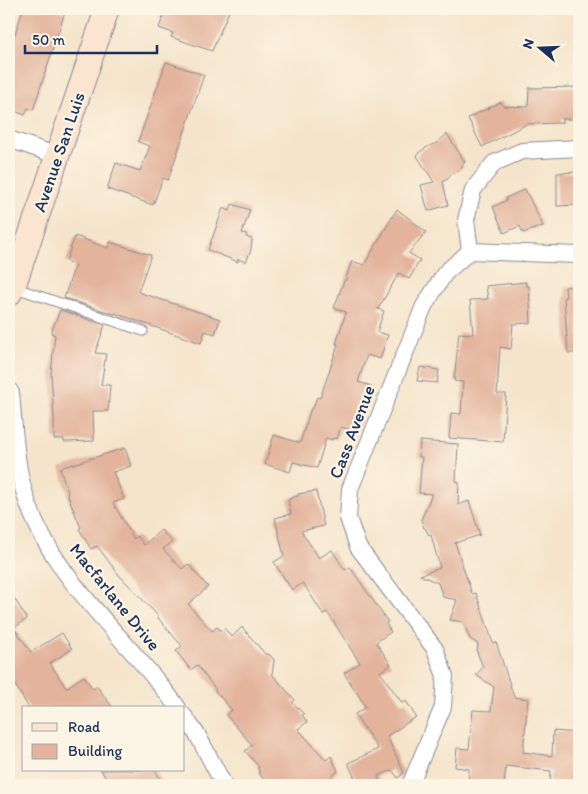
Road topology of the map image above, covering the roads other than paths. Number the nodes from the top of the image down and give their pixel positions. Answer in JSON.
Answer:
{"nodes":[{"id":1,"x":108,"y":9,"type":"edge"},
{"id":2,"x":9,"y":139,"type":"edge"},
{"id":3,"x":579,"y":148,"type":"edge"},
{"id":4,"x":58,"y":156,"type":"junction"},
{"id":5,"x":470,"y":251,"type":"junction"},
{"id":6,"x":579,"y":255,"type":"edge"},
{"id":7,"x":11,"y":290,"type":"edge"},
{"id":8,"x":143,"y":331,"type":"dead end"},
{"id":9,"x":9,"y":390,"type":"edge"},
{"id":10,"x":177,"y":706,"type":"edge"},
{"id":11,"x":185,"y":717,"type":"edge"},
{"id":12,"x":224,"y":785,"type":"edge"},
{"id":13,"x":410,"y":785,"type":"edge"}],
"edges":[{"from":1,"to":4,"type":"street","name":"Avenue San Luis"},
{"from":2,"to":4,"type":"street"},
{"from":3,"to":5,"type":"street"},
{"from":4,"to":7,"type":"street","name":"Avenue San Luis"},
{"from":5,"to":6,"type":"street"},
{"from":5,"to":13,"type":"street","name":"Cass Avenue"},
{"from":7,"to":8,"type":"lane"},
{"from":9,"to":10,"type":"street","name":"Macfarlane Drive"},
{"from":11,"to":12,"type":"street"}]}
